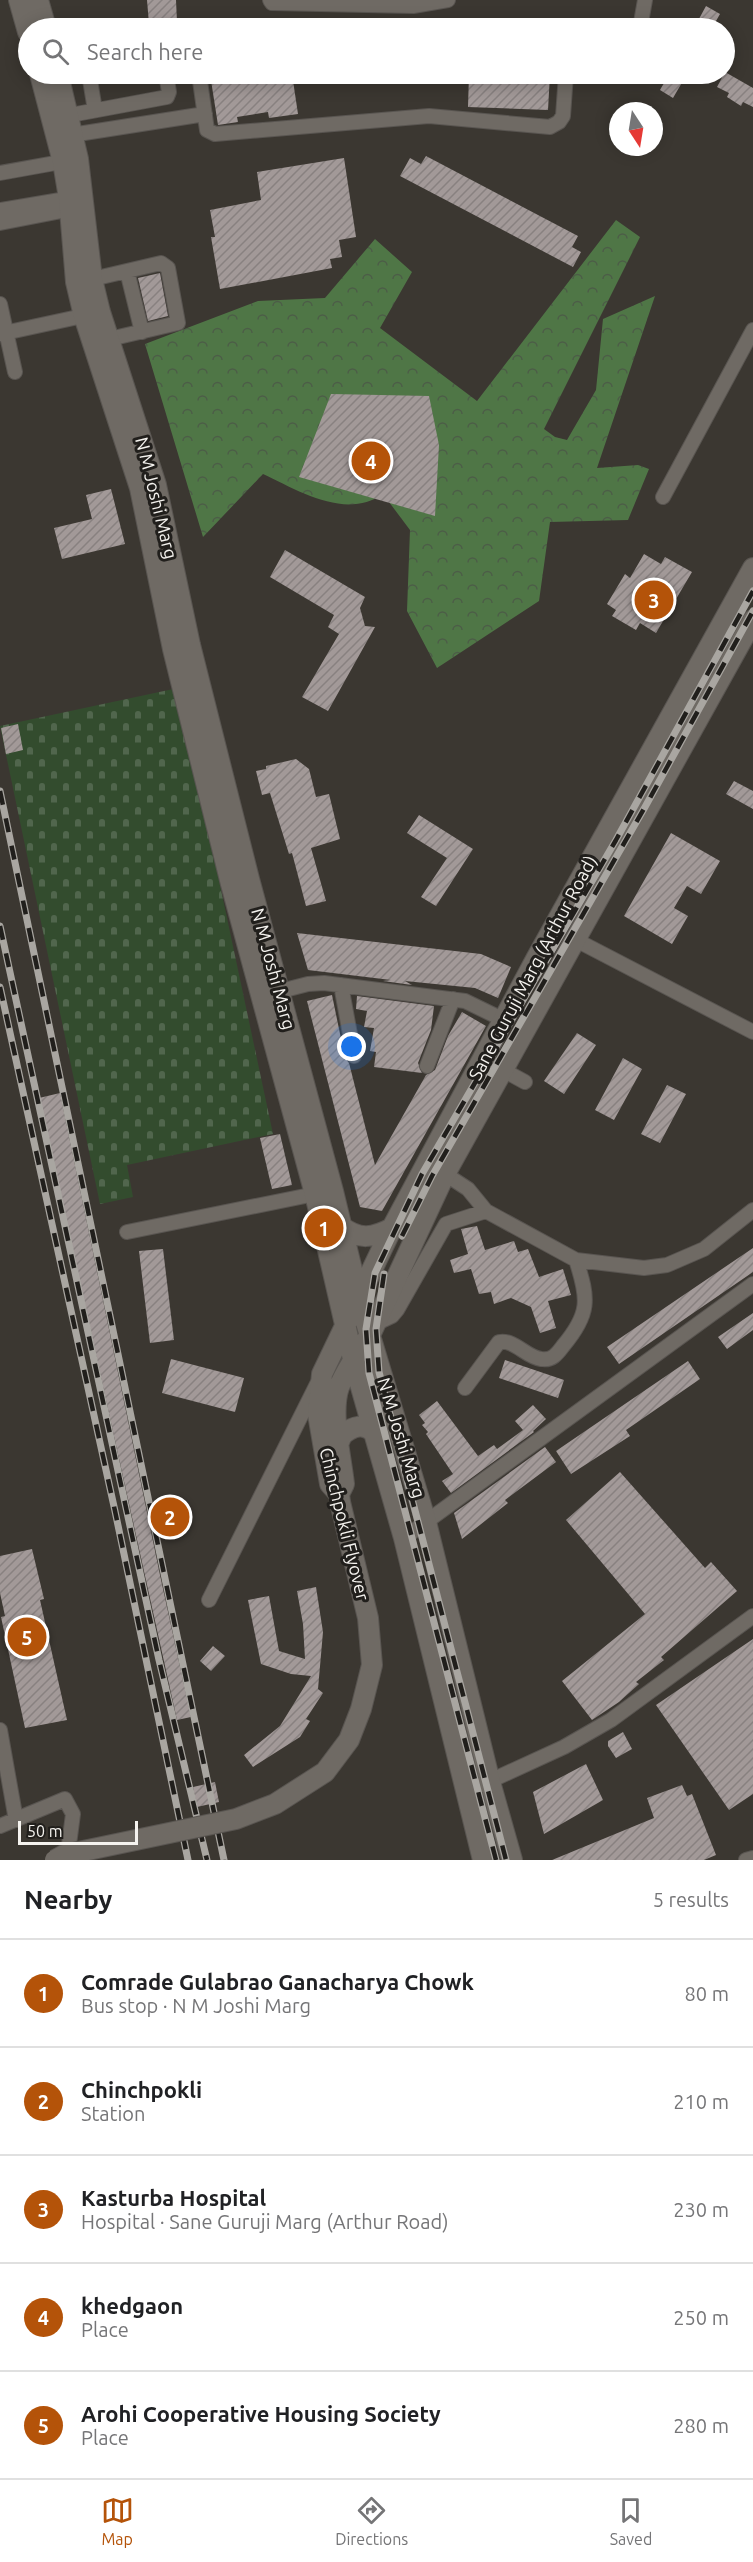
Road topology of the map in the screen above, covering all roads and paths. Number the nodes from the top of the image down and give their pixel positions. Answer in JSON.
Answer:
{"nodes":[{"id":1,"x":20,"y":0,"type":"edge"},
{"id":2,"x":38,"y":0,"type":"edge"},
{"id":3,"x":270,"y":0,"type":"edge"},
{"id":4,"x":448,"y":0,"type":"edge"},
{"id":5,"x":645,"y":0,"type":"edge"},
{"id":6,"x":24,"y":18,"type":"edge"},
{"id":7,"x":43,"y":18,"type":"edge"},
{"id":8,"x":642,"y":18,"type":"edge"},
{"id":9,"x":43,"y":84,"type":"edge"},
{"id":10,"x":59,"y":84,"type":"edge"},
{"id":11,"x":90,"y":84,"type":"edge"},
{"id":12,"x":168,"y":84,"type":"edge"},
{"id":13,"x":200,"y":84,"type":"edge"},
{"id":14,"x":565,"y":84,"type":"edge"},
{"id":15,"x":95,"y":110,"type":"junction"},
{"id":16,"x":205,"y":114,"type":"junction"},
{"id":17,"x":62,"y":127,"type":"junction"},
{"id":18,"x":70,"y":161,"type":"junction"},
{"id":19,"x":0,"y":173,"type":"edge"},
{"id":20,"x":76,"y":202,"type":"junction"},
{"id":21,"x":0,"y":210,"type":"edge"},
{"id":22,"x":0,"y":223,"type":"edge"},
{"id":23,"x":128,"y":271,"type":"junction"},
{"id":24,"x":84,"y":281,"type":"junction"},
{"id":25,"x":0,"y":304,"type":"edge"},
{"id":26,"x":92,"y":314,"type":"junction"},
{"id":27,"x":753,"y":330,"type":"edge"},
{"id":28,"x":142,"y":332,"type":"junction"},
{"id":29,"x":3,"y":334,"type":"edge"},
{"id":30,"x":101,"y":340,"type":"junction"},
{"id":31,"x":15,"y":372,"type":"dead end"},
{"id":32,"x":663,"y":496,"type":"dead end"},
{"id":33,"x":753,"y":568,"type":"edge"},
{"id":34,"x":748,"y":591,"type":"edge"},
{"id":35,"x":753,"y":620,"type":"edge"},
{"id":36,"x":700,"y":663,"type":"junction"},
{"id":37,"x":723,"y":675,"type":"junction"},
{"id":38,"x":645,"y":763,"type":"junction"},
{"id":39,"x":668,"y":774,"type":"junction"},
{"id":40,"x":564,"y":909,"type":"junction"},
{"id":41,"x":586,"y":922,"type":"junction"},
{"id":42,"x":576,"y":940,"type":"junction"},
{"id":43,"x":341,"y":985,"type":"junction"},
{"id":44,"x":271,"y":994,"type":"junction"},
{"id":45,"x":453,"y":999,"type":"junction"},
{"id":46,"x":504,"y":1020,"type":"junction"},
{"id":47,"x":753,"y":1032,"type":"edge"},
{"id":48,"x":354,"y":1056,"type":"dead end"},
{"id":49,"x":483,"y":1059,"type":"junction"},
{"id":50,"x":428,"y":1066,"type":"dead end"},
{"id":51,"x":502,"y":1070,"type":"junction"},
{"id":52,"x":525,"y":1082,"type":"dead end"},
{"id":53,"x":461,"y":1101,"type":"junction"},
{"id":54,"x":480,"y":1111,"type":"junction"},
{"id":55,"x":445,"y":1174,"type":"junction"},
{"id":56,"x":315,"y":1194,"type":"junction"},
{"id":57,"x":753,"y":1210,"type":"edge"},
{"id":58,"x":486,"y":1211,"type":"junction"},
{"id":59,"x":392,"y":1228,"type":"junction"},
{"id":60,"x":333,"y":1229,"type":"junction"},
{"id":61,"x":127,"y":1232,"type":"dead end"},
{"id":62,"x":576,"y":1260,"type":"junction"},
{"id":63,"x":753,"y":1284,"type":"edge"},
{"id":64,"x":359,"y":1299,"type":"junction"},
{"id":65,"x":347,"y":1324,"type":"junction"},
{"id":66,"x":372,"y":1329,"type":"junction"},
{"id":67,"x":353,"y":1359,"type":"junction"},
{"id":68,"x":322,"y":1374,"type":"junction"},
{"id":69,"x":465,"y":1388,"type":"dead end"},
{"id":70,"x":375,"y":1434,"type":"junction"},
{"id":71,"x":339,"y":1442,"type":"junction"},
{"id":72,"x":339,"y":1498,"type":"junction"},
{"id":73,"x":426,"y":1522,"type":"junction"},
{"id":74,"x":404,"y":1538,"type":"junction"},
{"id":75,"x":209,"y":1600,"type":"dead end"},
{"id":76,"x":753,"y":1616,"type":"edge"},
{"id":77,"x":0,"y":1730,"type":"edge"},
{"id":78,"x":490,"y":1782,"type":"junction"},
{"id":79,"x":466,"y":1792,"type":"junction"},
{"id":80,"x":16,"y":1820,"type":"junction"},
{"id":81,"x":0,"y":1826,"type":"edge"},
{"id":82,"x":753,"y":1858,"type":"edge"},
{"id":83,"x":55,"y":1860,"type":"edge"},
{"id":84,"x":67,"y":1860,"type":"edge"},
{"id":85,"x":483,"y":1860,"type":"edge"},
{"id":86,"x":512,"y":1860,"type":"edge"},
{"id":87,"x":746,"y":1860,"type":"edge"}],
"edges":[{"from":1,"to":6,"type":"main road"},
{"from":2,"to":7,"type":"main road"},
{"from":3,"to":4,"type":"street"},
{"from":5,"to":8,"type":"street"},
{"from":9,"to":17,"type":"main road","name":"N M Joshi Marg"},
{"from":10,"to":17,"type":"main road","name":"N M Joshi Marg"},
{"from":11,"to":15,"type":"street"},
{"from":12,"to":15,"type":"street"},
{"from":13,"to":16,"type":"street"},
{"from":14,"to":16,"type":"street"},
{"from":15,"to":17,"type":"street"},
{"from":16,"to":17,"type":"street"},
{"from":17,"to":18,"type":"main road","name":"N M Joshi Marg"},
{"from":18,"to":19,"type":"street"},
{"from":18,"to":20,"type":"main road","name":"N M Joshi Marg"},
{"from":20,"to":21,"type":"street"},
{"from":20,"to":22,"type":"street"},
{"from":20,"to":24,"type":"main road","name":"N M Joshi Marg"},
{"from":23,"to":24,"type":"street"},
{"from":23,"to":28,"type":"street"},
{"from":23,"to":28,"type":"street"},
{"from":24,"to":26,"type":"main road","name":"N M Joshi Marg"},
{"from":25,"to":29,"type":"street"},
{"from":26,"to":29,"type":"street"},
{"from":26,"to":30,"type":"main road","name":"N M Joshi Marg"},
{"from":27,"to":32,"type":"street"},
{"from":28,"to":30,"type":"street"},
{"from":29,"to":31,"type":"street"},
{"from":30,"to":44,"type":"main road","name":"N M Joshi Marg"},
{"from":33,"to":34,"type":"main road","name":"Sane Guruji Marg (Arthur Road)"},
{"from":34,"to":36,"type":"main road","name":"Sane Guruji Marg (Arthur Road)"},
{"from":35,"to":37,"type":"main road","name":"Sane Guruji Marg (Arthur Road)"},
{"from":36,"to":37,"type":"main road"},
{"from":36,"to":38,"type":"main road","name":"Sane Guruji Marg (Arthur Road)"},
{"from":37,"to":39,"type":"main road","name":"Sane Guruji Marg (Arthur Road)"},
{"from":38,"to":39,"type":"main road"},
{"from":38,"to":40,"type":"main road","name":"Sane Guruji Marg (Arthur Road)"},
{"from":39,"to":41,"type":"main road","name":"Sane Guruji Marg (Arthur Road)"},
{"from":40,"to":41,"type":"main road"},
{"from":40,"to":46,"type":"main road","name":"Sane Guruji Marg (Arthur Road)"},
{"from":41,"to":42,"type":"main road","name":"Sane Guruji Marg (Arthur Road)"},
{"from":42,"to":47,"type":"street"},
{"from":42,"to":51,"type":"main road","name":"Sane Guruji Marg (Arthur Road)"},
{"from":43,"to":44,"type":"street"},
{"from":43,"to":45,"type":"street"},
{"from":43,"to":48,"type":"street"},
{"from":44,"to":56,"type":"main road","name":"N M Joshi Marg"},
{"from":44,"to":60,"type":"main road","name":"N M Joshi Marg"},
{"from":45,"to":46,"type":"street"},
{"from":45,"to":50,"type":"street"},
{"from":46,"to":49,"type":"main road","name":"Sane Guruji Marg (Arthur Road)"},
{"from":49,"to":51,"type":"street"},
{"from":49,"to":53,"type":"main road","name":"Sane Guruji Marg (Arthur Road)"},
{"from":51,"to":52,"type":"street"},
{"from":51,"to":54,"type":"main road","name":"Sane Guruji Marg (Arthur Road)"},
{"from":53,"to":54,"type":"main road"},
{"from":53,"to":59,"type":"main road","name":"Sane Guruji Marg (Arthur Road)"},
{"from":54,"to":55,"type":"main road","name":"Sane Guruji Marg (Arthur Road)"},
{"from":55,"to":58,"type":"street"},
{"from":55,"to":66,"type":"main road","name":"Sane Guruji Marg (Arthur Road)"},
{"from":56,"to":60,"type":"main road","name":"N M Joshi Marg"},
{"from":56,"to":61,"type":"street"},
{"from":57,"to":62,"type":"street"},
{"from":58,"to":62,"type":"street"},
{"from":58,"to":66,"type":"street"},
{"from":59,"to":60,"type":"main road"},
{"from":59,"to":64,"type":"main road","name":"Sane Guruji Marg (Arthur Road)"},
{"from":60,"to":64,"type":"main road","name":"N M Joshi Marg"},
{"from":60,"to":65,"type":"main road","name":"N M Joshi Marg"},
{"from":62,"to":69,"type":"street"},
{"from":63,"to":73,"type":"street"},
{"from":64,"to":65,"type":"main road","name":"Sane Guruji Marg (Arthur Road)"},
{"from":64,"to":66,"type":"main road","name":"N M Joshi Marg"},
{"from":65,"to":67,"type":"main road","name":"N M Joshi Marg"},
{"from":65,"to":68,"type":"main road","name":"Sane Guruji Marg (Arthur Road)"},
{"from":66,"to":67,"type":"main road","name":"Sane Guruji Marg (Arthur Road)"},
{"from":66,"to":73,"type":"main road","name":"N M Joshi Marg"},
{"from":67,"to":70,"type":"main road","name":"N M Joshi Marg"},
{"from":67,"to":71,"type":"main road","name":"Sane Guruji Marg (Arthur Road)"},
{"from":68,"to":72,"type":"main road","name":"Chinchpokli Flyover"},
{"from":68,"to":75,"type":"street"},
{"from":70,"to":71,"type":"main road"},
{"from":70,"to":74,"type":"main road","name":"N M Joshi Marg"},
{"from":71,"to":72,"type":"main road"},
{"from":72,"to":83,"type":"main road","name":"Chinchpokli Flyover","bridge":true},
{"from":73,"to":74,"type":"street"},
{"from":73,"to":78,"type":"main road","name":"N M Joshi Marg"},
{"from":74,"to":79,"type":"main road","name":"N M Joshi Marg"},
{"from":76,"to":78,"type":"street"},
{"from":77,"to":80,"type":"street"},
{"from":78,"to":79,"type":"street"},
{"from":78,"to":86,"type":"main road","name":"N M Joshi Marg"},
{"from":79,"to":85,"type":"main road","name":"N M Joshi Marg"},
{"from":80,"to":81,"type":"street"},
{"from":80,"to":84,"type":"street"},
{"from":82,"to":87,"type":"street"}]}
